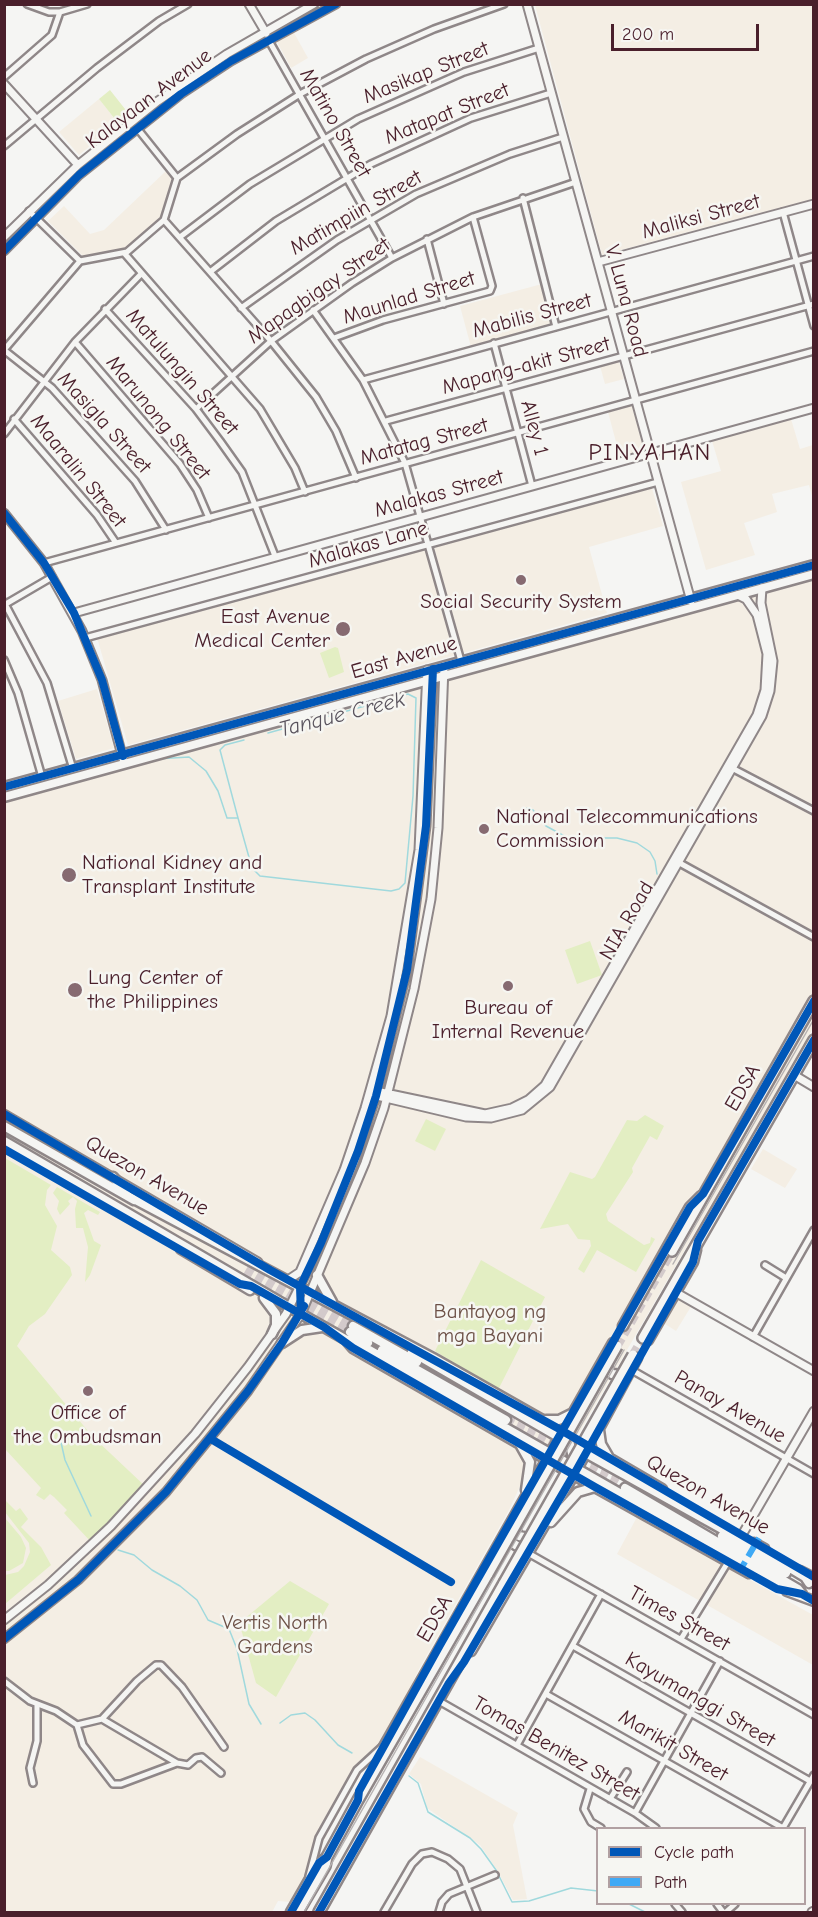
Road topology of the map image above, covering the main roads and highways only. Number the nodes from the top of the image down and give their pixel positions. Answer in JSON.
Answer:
{"nodes":[{"id":1,"x":249,"y":4,"type":"edge"},
{"id":2,"x":314,"y":4,"type":"edge"},
{"id":3,"x":336,"y":4,"type":"edge"},
{"id":4,"x":527,"y":4,"type":"edge"},
{"id":5,"x":264,"y":31,"type":"junction"},
{"id":6,"x":268,"y":39,"type":"junction"},
{"id":7,"x":4,"y":84,"type":"edge"},
{"id":8,"x":134,"y":124,"type":"junction"},
{"id":9,"x":78,"y":165,"type":"junction"},
{"id":10,"x":813,"y":204,"type":"edge"},
{"id":11,"x":4,"y":237,"type":"edge"},
{"id":12,"x":4,"y":250,"type":"edge"},
{"id":13,"x":598,"y":262,"type":"junction"},
{"id":14,"x":813,"y":408,"type":"edge"},
{"id":15,"x":650,"y":452,"type":"junction"},
{"id":16,"x":4,"y":513,"type":"edge"},
{"id":17,"x":813,"y":565,"type":"edge"},
{"id":18,"x":813,"y":574,"type":"edge"},
{"id":19,"x":762,"y":588,"type":"junction"},
{"id":20,"x":738,"y":595,"type":"junction"},
{"id":21,"x":692,"y":602,"type":"junction"},
{"id":22,"x":74,"y":613,"type":"junction"},
{"id":23,"x":444,"y":666,"type":"junction"},
{"id":24,"x":430,"y":670,"type":"junction"},
{"id":25,"x":443,"y":676,"type":"junction"},
{"id":26,"x":430,"y":680,"type":"junction"},
{"id":27,"x":123,"y":760,"type":"junction"},
{"id":28,"x":731,"y":767,"type":"junction"},
{"id":29,"x":428,"y":785,"type":"junction"},
{"id":30,"x":4,"y":787,"type":"edge"},
{"id":31,"x":440,"y":787,"type":"junction"},
{"id":32,"x":4,"y":796,"type":"edge"},
{"id":33,"x":813,"y":1001,"type":"edge"},
{"id":34,"x":813,"y":1040,"type":"edge"},
{"id":35,"x":794,"y":1075,"type":"junction"},
{"id":36,"x":813,"y":1087,"type":"edge"},
{"id":37,"x":373,"y":1093,"type":"junction"},
{"id":38,"x":387,"y":1096,"type":"junction"},
{"id":39,"x":4,"y":1114,"type":"edge"},
{"id":40,"x":4,"y":1126,"type":"edge"},
{"id":41,"x":4,"y":1141,"type":"edge"},
{"id":42,"x":113,"y":1177,"type":"junction"},
{"id":43,"x":139,"y":1192,"type":"junction"},
{"id":44,"x":703,"y":1194,"type":"junction"},
{"id":45,"x":130,"y":1197,"type":"junction"},
{"id":46,"x":112,"y":1202,"type":"junction"},
{"id":47,"x":698,"y":1241,"type":"junction"},
{"id":48,"x":672,"y":1251,"type":"tunnel mouth"},
{"id":49,"x":270,"y":1270,"type":"junction"},
{"id":50,"x":317,"y":1275,"type":"junction"},
{"id":51,"x":288,"y":1280,"type":"junction"},
{"id":52,"x":240,"y":1284,"type":"junction"},
{"id":53,"x":251,"y":1286,"type":"junction"},
{"id":54,"x":300,"y":1287,"type":"junction"},
{"id":55,"x":309,"y":1292,"type":"junction"},
{"id":56,"x":675,"y":1292,"type":"junction"},
{"id":57,"x":289,"y":1307,"type":"junction"},
{"id":58,"x":337,"y":1307,"type":"junction"},
{"id":59,"x":301,"y":1314,"type":"junction"},
{"id":60,"x":350,"y":1314,"type":"junction"},
{"id":61,"x":623,"y":1326,"type":"tunnel mouth"},
{"id":62,"x":324,"y":1327,"type":"junction"},
{"id":63,"x":349,"y":1332,"type":"junction"},
{"id":64,"x":272,"y":1334,"type":"junction"},
{"id":65,"x":645,"y":1339,"type":"joint"},
{"id":66,"x":282,"y":1343,"type":"junction"},
{"id":67,"x":615,"y":1345,"type":"joint"},
{"id":68,"x":635,"y":1356,"type":"joint"},
{"id":69,"x":601,"y":1365,"type":"junction"},
{"id":70,"x":248,"y":1368,"type":"junction"},
{"id":71,"x":813,"y":1371,"type":"edge"},
{"id":72,"x":629,"y":1372,"type":"junction"},
{"id":73,"x":259,"y":1377,"type":"junction"},
{"id":74,"x":813,"y":1410,"type":"edge"},
{"id":75,"x":573,"y":1413,"type":"junction"},
{"id":76,"x":507,"y":1417,"type":"tunnel mouth"},
{"id":77,"x":543,"y":1420,"type":"junction"},
{"id":78,"x":599,"y":1429,"type":"junction"},
{"id":79,"x":564,"y":1435,"type":"junction"},
{"id":80,"x":519,"y":1443,"type":"junction"},
{"id":81,"x":585,"y":1448,"type":"junction"},
{"id":82,"x":548,"y":1456,"type":"junction"},
{"id":83,"x":613,"y":1461,"type":"junction"},
{"id":84,"x":573,"y":1471,"type":"junction"},
{"id":85,"x":595,"y":1487,"type":"junction"},
{"id":86,"x":525,"y":1498,"type":"junction"},
{"id":87,"x":511,"y":1522,"type":"junction"},
{"id":88,"x":543,"y":1527,"type":"junction"},
{"id":89,"x":742,"y":1535,"type":"junction"},
{"id":90,"x":537,"y":1538,"type":"junction"},
{"id":91,"x":500,"y":1541,"type":"junction"},
{"id":92,"x":754,"y":1542,"type":"junction"},
{"id":93,"x":528,"y":1552,"type":"junction"},
{"id":94,"x":766,"y":1554,"type":"junction"},
{"id":95,"x":780,"y":1563,"type":"junction"},
{"id":96,"x":799,"y":1569,"type":"junction"},
{"id":97,"x":812,"y":1582,"type":"edge"},
{"id":98,"x":791,"y":1591,"type":"junction"},
{"id":99,"x":802,"y":1594,"type":"junction"},
{"id":100,"x":813,"y":1601,"type":"edge"},
{"id":101,"x":4,"y":1620,"type":"edge"},
{"id":102,"x":4,"y":1639,"type":"edge"},
{"id":103,"x":449,"y":1683,"type":"junction"},
{"id":104,"x":358,"y":1800,"type":"junction"},
{"id":105,"x":327,"y":1857,"type":"junction"},
{"id":106,"x":291,"y":1912,"type":"edge"},
{"id":107,"x":298,"y":1912,"type":"edge"},
{"id":108,"x":319,"y":1912,"type":"edge"}],
"edges":[{"from":1,"to":5,"type":"main road","name":"Matino Street"},
{"from":2,"to":5,"type":"main road","name":"Kalayaan Avenue"},
{"from":3,"to":6,"type":"main road","name":"Kalayaan Avenue"},
{"from":4,"to":13,"type":"main road","name":"V. Luna Road"},
{"from":5,"to":6,"type":"main road","name":"Matino Street"},
{"from":5,"to":8,"type":"main road","name":"Kalayaan Avenue"},
{"from":6,"to":8,"type":"main road","name":"Kalayaan Avenue"},
{"from":7,"to":9,"type":"main road"},
{"from":8,"to":9,"type":"main road","name":"Kalayaan Avenue"},
{"from":8,"to":12,"type":"main road","name":"Kalayaan Avenue"},
{"from":9,"to":11,"type":"main road","name":"Kalayaan Avenue"},
{"from":10,"to":13,"type":"main road","name":"Maliksi Street"},
{"from":13,"to":15,"type":"main road","name":"V. Luna Road"},
{"from":14,"to":15,"type":"main road","name":"Malakas Street"},
{"from":15,"to":21,"type":"main road","name":"V. Luna Road"},
{"from":15,"to":22,"type":"main road","name":"Malakas Street"},
{"from":16,"to":22,"type":"main road"},
{"from":17,"to":21,"type":"main road","name":"East Avenue"},
{"from":18,"to":19,"type":"main road","name":"East Avenue"},
{"from":19,"to":20,"type":"main road","name":"East Avenue"},
{"from":19,"to":28,"type":"main road","name":"NIA Road"},
{"from":20,"to":21,"type":"main road","name":"East Avenue"},
{"from":20,"to":28,"type":"main road","name":"NIA Road"},
{"from":21,"to":23,"type":"main road","name":"East Avenue"},
{"from":21,"to":25,"type":"main road","name":"East Avenue"},
{"from":22,"to":27,"type":"main road"},
{"from":23,"to":24,"type":"main road","name":"East Avenue"},
{"from":23,"to":25,"type":"main road"},
{"from":24,"to":26,"type":"main road"},
{"from":24,"to":27,"type":"main road","name":"East Avenue"},
{"from":25,"to":26,"type":"main road","name":"East Avenue"},
{"from":25,"to":31,"type":"main road"},
{"from":26,"to":27,"type":"main road","name":"East Avenue"},
{"from":26,"to":29,"type":"main road"},
{"from":26,"to":37,"type":"main road"},
{"from":27,"to":30,"type":"main road","name":"East Avenue"},
{"from":27,"to":32,"type":"main road","name":"East Avenue"},
{"from":28,"to":38,"type":"main road","name":"NIA Road"},
{"from":29,"to":31,"type":"main road"},
{"from":29,"to":37,"type":"main road"},
{"from":31,"to":38,"type":"main road"},
{"from":33,"to":44,"type":"highway","name":"EDSA"},
{"from":34,"to":35,"type":"highway","name":"EDSA"},
{"from":35,"to":36,"type":"main road"},
{"from":35,"to":47,"type":"highway","name":"EDSA"},
{"from":37,"to":38,"type":"main road","name":"NIA Road"},
{"from":37,"to":51,"type":"main road"},
{"from":37,"to":54,"type":"main road"},
{"from":38,"to":50,"type":"main road"},
{"from":39,"to":42,"type":"main road","name":"Quezon Avenue"},
{"from":40,"to":45,"type":"main road","name":"Quezon Avenue"},
{"from":41,"to":46,"type":"main road","name":"Quezon Avenue"},
{"from":42,"to":43,"type":"main road","name":"Quezon Avenue"},
{"from":42,"to":45,"type":"main road"},
{"from":43,"to":45,"type":"main road"},
{"from":43,"to":49,"type":"main road","name":"Quezon Avenue"},
{"from":44,"to":48,"type":"highway","name":"EDSA"},
{"from":44,"to":61,"type":"main road","name":"EDSA"},
{"from":45,"to":46,"type":"main road","name":"Quezon Avenue"},
{"from":45,"to":49,"type":"main road","name":"Quezon Avenue"},
{"from":46,"to":52,"type":"main road","name":"Quezon Avenue"},
{"from":46,"to":53,"type":"main road","name":"Quezon Avenue"},
{"from":47,"to":56,"type":"main road","name":"EDSA"},
{"from":47,"to":65,"type":"highway","name":"EDSA"},
{"from":49,"to":51,"type":"main road","name":"Quezon Avenue"},
{"from":50,"to":55,"type":"main road"},
{"from":50,"to":58,"type":"main road"},
{"from":51,"to":54,"type":"main road","name":"Quezon Avenue"},
{"from":52,"to":53,"type":"main road","name":"Quezon Avenue"},
{"from":52,"to":64,"type":"main road"},
{"from":53,"to":57,"type":"main road","name":"Quezon Avenue"},
{"from":54,"to":55,"type":"main road","name":"Quezon Avenue"},
{"from":54,"to":57,"type":"main road"},
{"from":55,"to":58,"type":"main road","name":"Quezon Avenue"},
{"from":55,"to":59,"type":"main road"},
{"from":56,"to":65,"type":"main road","name":"EDSA"},
{"from":56,"to":71,"type":"main road"},
{"from":57,"to":59,"type":"main road","name":"Quezon Avenue"},
{"from":57,"to":64,"type":"main road"},
{"from":58,"to":60,"type":"main road","name":"Quezon Avenue"},
{"from":59,"to":62,"type":"main road","name":"Quezon Avenue"},
{"from":59,"to":66,"type":"main road"},
{"from":60,"to":77,"type":"main road","name":"Quezon Avenue"},
{"from":60,"to":79,"type":"main road","name":"Quezon Avenue"},
{"from":62,"to":63,"type":"main road","name":"Quezon Avenue"},
{"from":62,"to":66,"type":"main road"},
{"from":63,"to":76,"type":"main road","name":"Quezon Avenue"},
{"from":63,"to":80,"type":"main road","name":"Quezon Avenue"},
{"from":63,"to":82,"type":"main road","name":"Quezon Avenue"},
{"from":64,"to":70,"type":"main road"},
{"from":66,"to":73,"type":"main road"},
{"from":67,"to":69,"type":"main road","name":"EDSA"},
{"from":67,"to":104,"type":"highway","name":"EDSA","bridge":true},
{"from":68,"to":72,"type":"main road","name":"EDSA"},
{"from":68,"to":103,"type":"highway","name":"EDSA","bridge":true},
{"from":69,"to":72,"type":"main road"},
{"from":69,"to":75,"type":"main road","name":"EDSA"},
{"from":69,"to":79,"type":"main road"},
{"from":70,"to":73,"type":"main road"},
{"from":70,"to":101,"type":"main road"},
{"from":72,"to":78,"type":"main road","name":"EDSA"},
{"from":73,"to":102,"type":"main road"},
{"from":74,"to":89,"type":"main road"},
{"from":75,"to":77,"type":"main road"},
{"from":75,"to":79,"type":"main road","name":"EDSA"},
{"from":77,"to":79,"type":"main road","name":"Quezon Avenue"},
{"from":78,"to":81,"type":"main road","name":"EDSA"},
{"from":78,"to":83,"type":"main road"},
{"from":79,"to":82,"type":"main road","name":"EDSA"},
{"from":79,"to":84,"type":"main road"},
{"from":80,"to":82,"type":"main road","name":"Quezon Avenue"},
{"from":80,"to":86,"type":"main road"},
{"from":81,"to":83,"type":"main road","name":"Quezon Avenue"},
{"from":81,"to":84,"type":"main road","name":"EDSA"},
{"from":81,"to":94,"type":"main road","name":"Quezon Avenue"},
{"from":82,"to":84,"type":"main road","name":"Quezon Avenue"},
{"from":82,"to":86,"type":"main road","name":"EDSA"},
{"from":83,"to":89,"type":"main road","name":"Quezon Avenue"},
{"from":84,"to":85,"type":"main road","name":"Quezon Avenue"},
{"from":84,"to":88,"type":"main road","name":"EDSA"},
{"from":84,"to":98,"type":"main road","name":"Quezon Avenue"},
{"from":85,"to":88,"type":"main road"},
{"from":85,"to":98,"type":"main road","name":"Quezon Avenue"},
{"from":86,"to":87,"type":"main road","name":"EDSA"},
{"from":87,"to":90,"type":"main road"},
{"from":87,"to":91,"type":"main road","name":"EDSA"},
{"from":88,"to":90,"type":"main road","name":"EDSA"},
{"from":89,"to":92,"type":"main road","name":"Quezon Avenue"},
{"from":90,"to":93,"type":"main road","name":"EDSA"},
{"from":91,"to":93,"type":"main road"},
{"from":91,"to":104,"type":"main road","name":"EDSA"},
{"from":92,"to":94,"type":"main road"},
{"from":92,"to":96,"type":"main road","name":"Quezon Avenue"},
{"from":93,"to":103,"type":"main road","name":"EDSA"},
{"from":94,"to":95,"type":"main road","name":"Quezon Avenue"},
{"from":95,"to":96,"type":"main road"},
{"from":95,"to":97,"type":"main road","name":"Quezon Avenue"},
{"from":96,"to":97,"type":"main road","name":"Quezon Avenue"},
{"from":97,"to":99,"type":"main road","name":"Quezon Avenue"},
{"from":98,"to":99,"type":"main road","name":"Quezon Avenue"},
{"from":99,"to":100,"type":"main road","name":"Quezon Avenue"},
{"from":103,"to":108,"type":"highway","name":"EDSA"},
{"from":104,"to":105,"type":"highway","name":"EDSA"},
{"from":105,"to":106,"type":"main road","name":"EDSA"},
{"from":105,"to":107,"type":"highway","name":"EDSA"}]}
